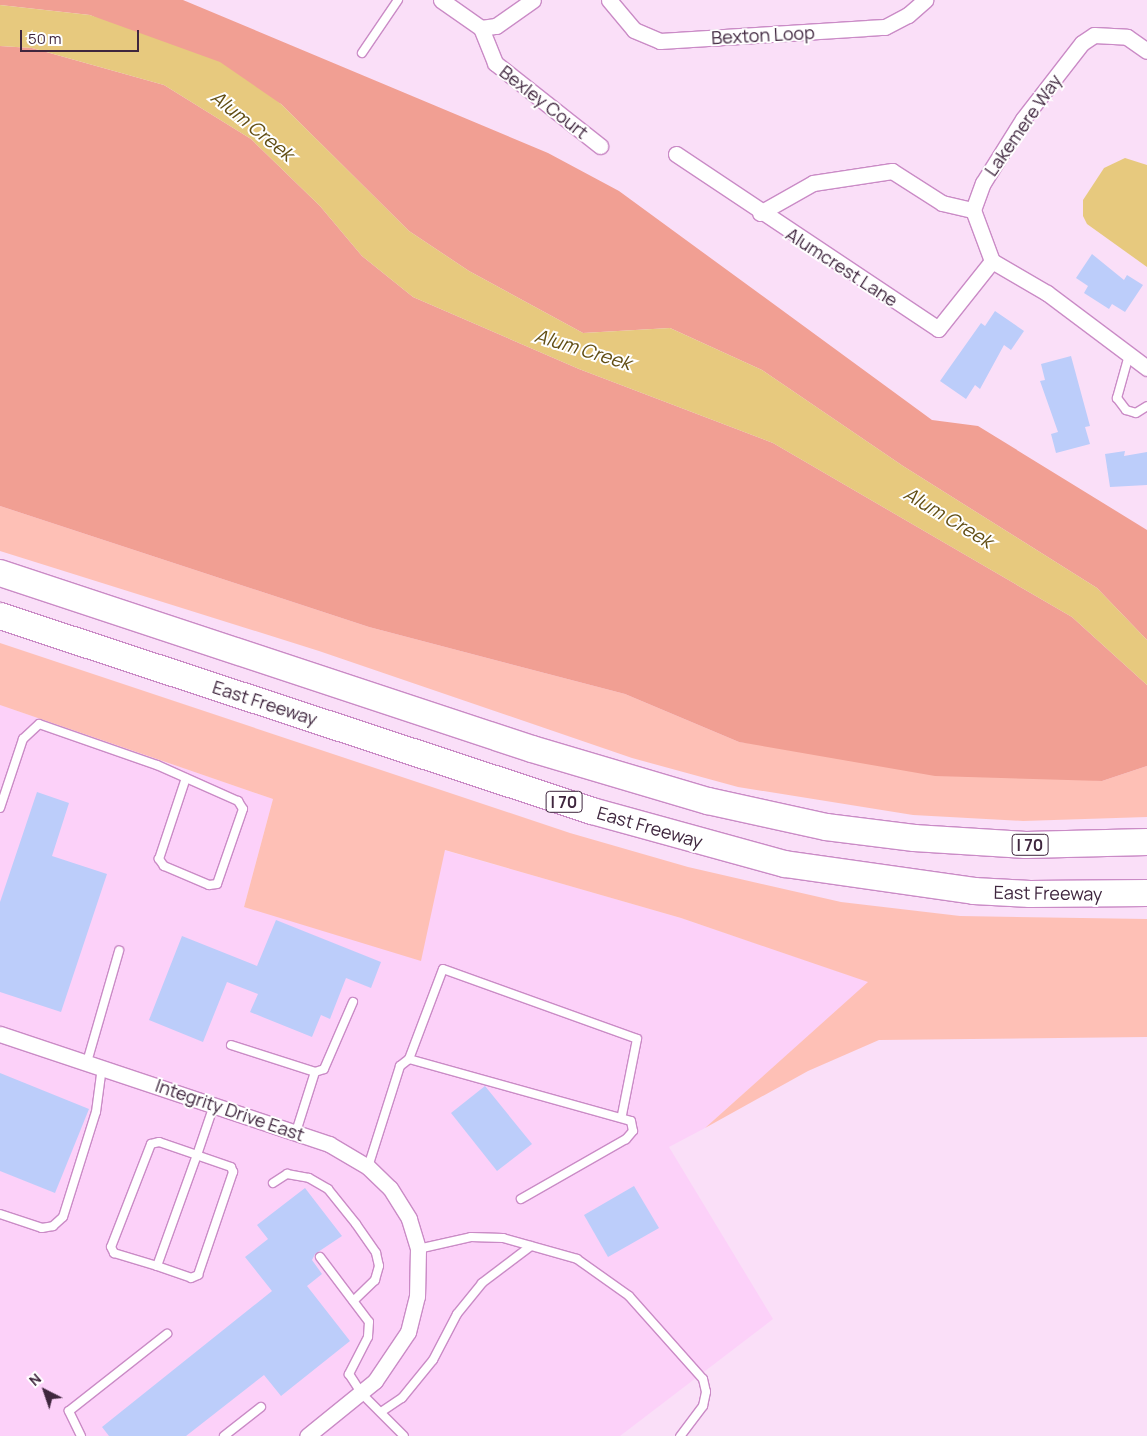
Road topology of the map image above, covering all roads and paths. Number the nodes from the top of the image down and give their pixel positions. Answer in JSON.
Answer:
{"nodes":[{"id":1,"x":398,"y":0,"type":"edge"},
{"id":2,"x":441,"y":0,"type":"edge"},
{"id":3,"x":532,"y":0,"type":"edge"},
{"id":4,"x":609,"y":0,"type":"edge"},
{"id":5,"x":925,"y":0,"type":"edge"},
{"id":6,"x":481,"y":28,"type":"junction"},
{"id":7,"x":1147,"y":51,"type":"edge"},
{"id":8,"x":362,"y":53,"type":"dead end"},
{"id":9,"x":600,"y":146,"type":"dead end"},
{"id":10,"x":676,"y":154,"type":"dead end"},
{"id":11,"x":973,"y":210,"type":"junction"},
{"id":12,"x":760,"y":213,"type":"junction"},
{"id":13,"x":992,"y":261,"type":"junction"},
{"id":14,"x":1129,"y":355,"type":"junction"},
{"id":15,"x":1147,"y":368,"type":"edge"},
{"id":16,"x":1147,"y":406,"type":"edge"},
{"id":17,"x":0,"y":573,"type":"edge"},
{"id":18,"x":0,"y":616,"type":"edge"},
{"id":19,"x":186,"y":778,"type":"junction"},
{"id":20,"x":0,"y":808,"type":"edge"},
{"id":21,"x":1147,"y":842,"type":"edge"},
{"id":22,"x":1147,"y":893,"type":"edge"},
{"id":23,"x":119,"y":951,"type":"dead end"},
{"id":24,"x":353,"y":1002,"type":"dead end"},
{"id":25,"x":0,"y":1034,"type":"edge"},
{"id":26,"x":231,"y":1045,"type":"dead end"},
{"id":27,"x":409,"y":1059,"type":"junction"},
{"id":28,"x":95,"y":1065,"type":"junction"},
{"id":29,"x":314,"y":1072,"type":"junction"},
{"id":30,"x":214,"y":1105,"type":"junction"},
{"id":31,"x":622,"y":1116,"type":"junction"},
{"id":32,"x":296,"y":1132,"type":"junction"},
{"id":33,"x":196,"y":1155,"type":"junction"},
{"id":34,"x":368,"y":1168,"type":"junction"},
{"id":35,"x":273,"y":1183,"type":"dead end"},
{"id":36,"x":521,"y":1198,"type":"dead end"},
{"id":37,"x":0,"y":1214,"type":"edge"},
{"id":38,"x":417,"y":1246,"type":"junction"},
{"id":39,"x":531,"y":1246,"type":"junction"},
{"id":40,"x":320,"y":1257,"type":"dead end"},
{"id":41,"x":157,"y":1266,"type":"junction"},
{"id":42,"x":353,"y":1301,"type":"junction"},
{"id":43,"x":167,"y":1334,"type":"dead end"},
{"id":44,"x":362,"y":1394,"type":"junction"},
{"id":45,"x":261,"y":1407,"type":"dead end"},
{"id":46,"x":381,"y":1412,"type":"junction"},
{"id":47,"x":81,"y":1436,"type":"edge"},
{"id":48,"x":224,"y":1436,"type":"edge"},
{"id":49,"x":307,"y":1436,"type":"edge"},
{"id":50,"x":404,"y":1436,"type":"edge"},
{"id":51,"x":680,"y":1436,"type":"edge"}],
"edges":[{"from":1,"to":8,"type":"lane"},
{"from":2,"to":6,"type":"street"},
{"from":3,"to":6,"type":"street"},
{"from":4,"to":5,"type":"street","name":"Bexton Loop"},
{"from":6,"to":9,"type":"street","name":"Bexley Court"},
{"from":7,"to":11,"type":"street","name":"Lakemere Way"},
{"from":10,"to":12,"type":"street","name":"Alumcrest Lane"},
{"from":11,"to":12,"type":"street"},
{"from":11,"to":13,"type":"street"},
{"from":12,"to":13,"type":"street","name":"Alumcrest Lane"},
{"from":13,"to":14,"type":"street"},
{"from":14,"to":15,"type":"street"},
{"from":14,"to":16,"type":"lane"},
{"from":17,"to":21,"type":"highway","number":"I 70"},
{"from":18,"to":22,"type":"highway","name":"East Freeway","number":"I 70"},
{"from":19,"to":19,"type":"lane"},
{"from":19,"to":20,"type":"lane"},
{"from":23,"to":28,"type":"lane"},
{"from":24,"to":29,"type":"lane"},
{"from":25,"to":28,"type":"street","name":"Integrity Drive East"},
{"from":26,"to":29,"type":"lane"},
{"from":27,"to":31,"type":"lane"},
{"from":27,"to":31,"type":"lane"},
{"from":27,"to":34,"type":"lane"},
{"from":28,"to":30,"type":"street","name":"Integrity Drive East"},
{"from":28,"to":37,"type":"lane"},
{"from":29,"to":32,"type":"lane"},
{"from":30,"to":32,"type":"street","name":"Integrity Drive East"},
{"from":30,"to":33,"type":"lane"},
{"from":31,"to":36,"type":"lane"},
{"from":32,"to":34,"type":"street","name":"Integrity Drive East"},
{"from":33,"to":41,"type":"lane"},
{"from":33,"to":41,"type":"lane"},
{"from":33,"to":41,"type":"lane"},
{"from":34,"to":38,"type":"street","name":"Integrity Drive East"},
{"from":35,"to":42,"type":"lane"},
{"from":38,"to":39,"type":"lane"},
{"from":38,"to":44,"type":"street"},
{"from":39,"to":46,"type":"lane"},
{"from":39,"to":51,"type":"lane"},
{"from":40,"to":42,"type":"lane"},
{"from":42,"to":44,"type":"lane"},
{"from":43,"to":47,"type":"lane"},
{"from":44,"to":46,"type":"lane"},
{"from":44,"to":49,"type":"street"},
{"from":45,"to":48,"type":"lane"},
{"from":46,"to":50,"type":"lane"}]}
